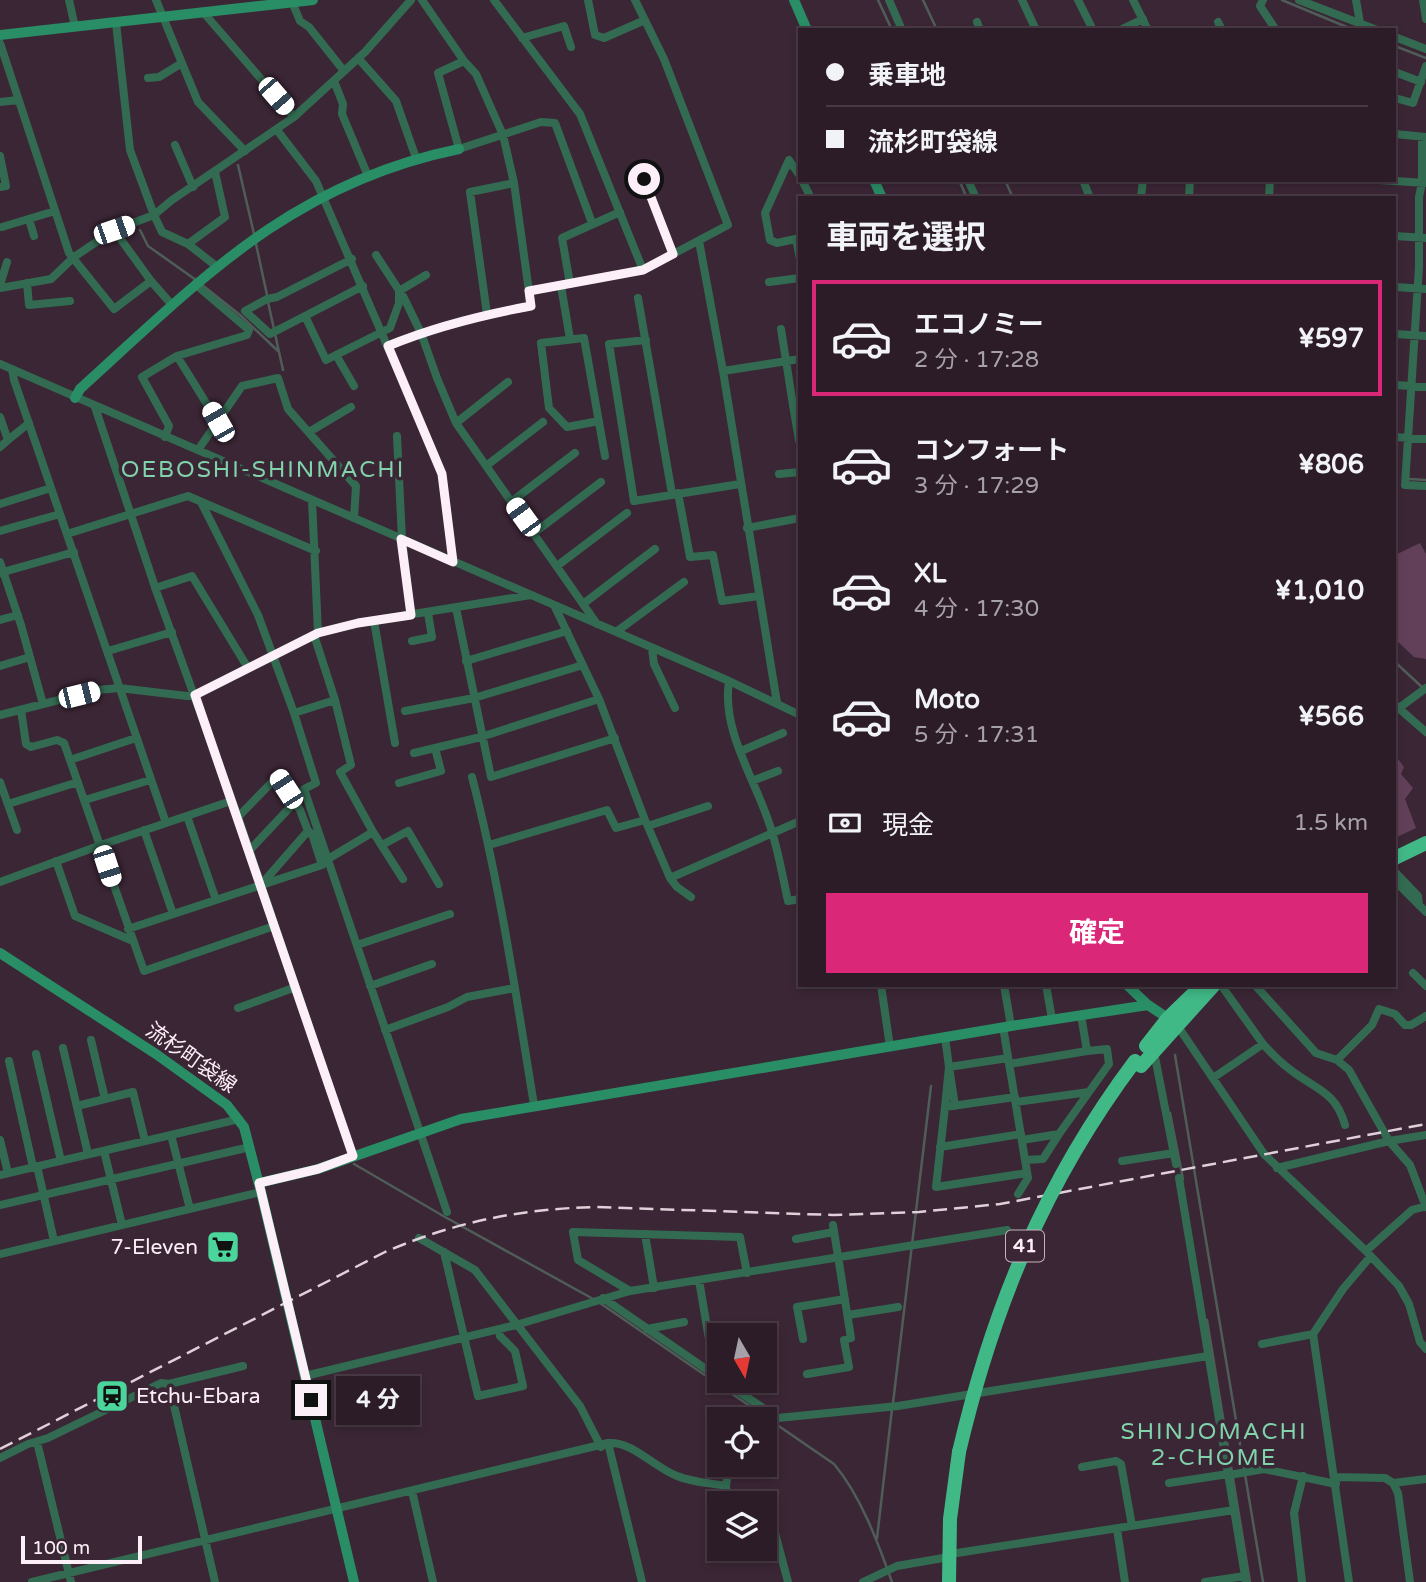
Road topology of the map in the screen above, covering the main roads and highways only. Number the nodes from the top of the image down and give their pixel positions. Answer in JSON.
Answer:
{"nodes":[{"id":1,"x":1426,"y":832,"type":"edge"},
{"id":2,"x":1426,"y":843,"type":"edge"},
{"id":3,"x":1396,"y":847,"type":"edge"},
{"id":4,"x":1396,"y":858,"type":"edge"},
{"id":5,"x":1200,"y":987,"type":"edge"},
{"id":6,"x":1212,"y":987,"type":"edge"},
{"id":7,"x":1173,"y":1022,"type":"junction"},
{"id":8,"x":1138,"y":1064,"type":"junction"},
{"id":9,"x":953,"y":1555,"type":"junction"},
{"id":10,"x":949,"y":1582,"type":"edge"},
{"id":11,"x":957,"y":1582,"type":"edge"}],
"edges":[{"from":1,"to":3,"type":"highway"},
{"from":2,"to":4,"type":"highway"},
{"from":5,"to":7,"type":"highway","number":"41"},
{"from":6,"to":7,"type":"highway","number":"41"},
{"from":7,"to":8,"type":"highway","number":"41"},
{"from":7,"to":8,"type":"highway","number":"41"},
{"from":8,"to":9,"type":"highway","number":"41","bridge":true},
{"from":9,"to":10,"type":"highway","number":"41"},
{"from":9,"to":11,"type":"highway","number":"41"}]}
